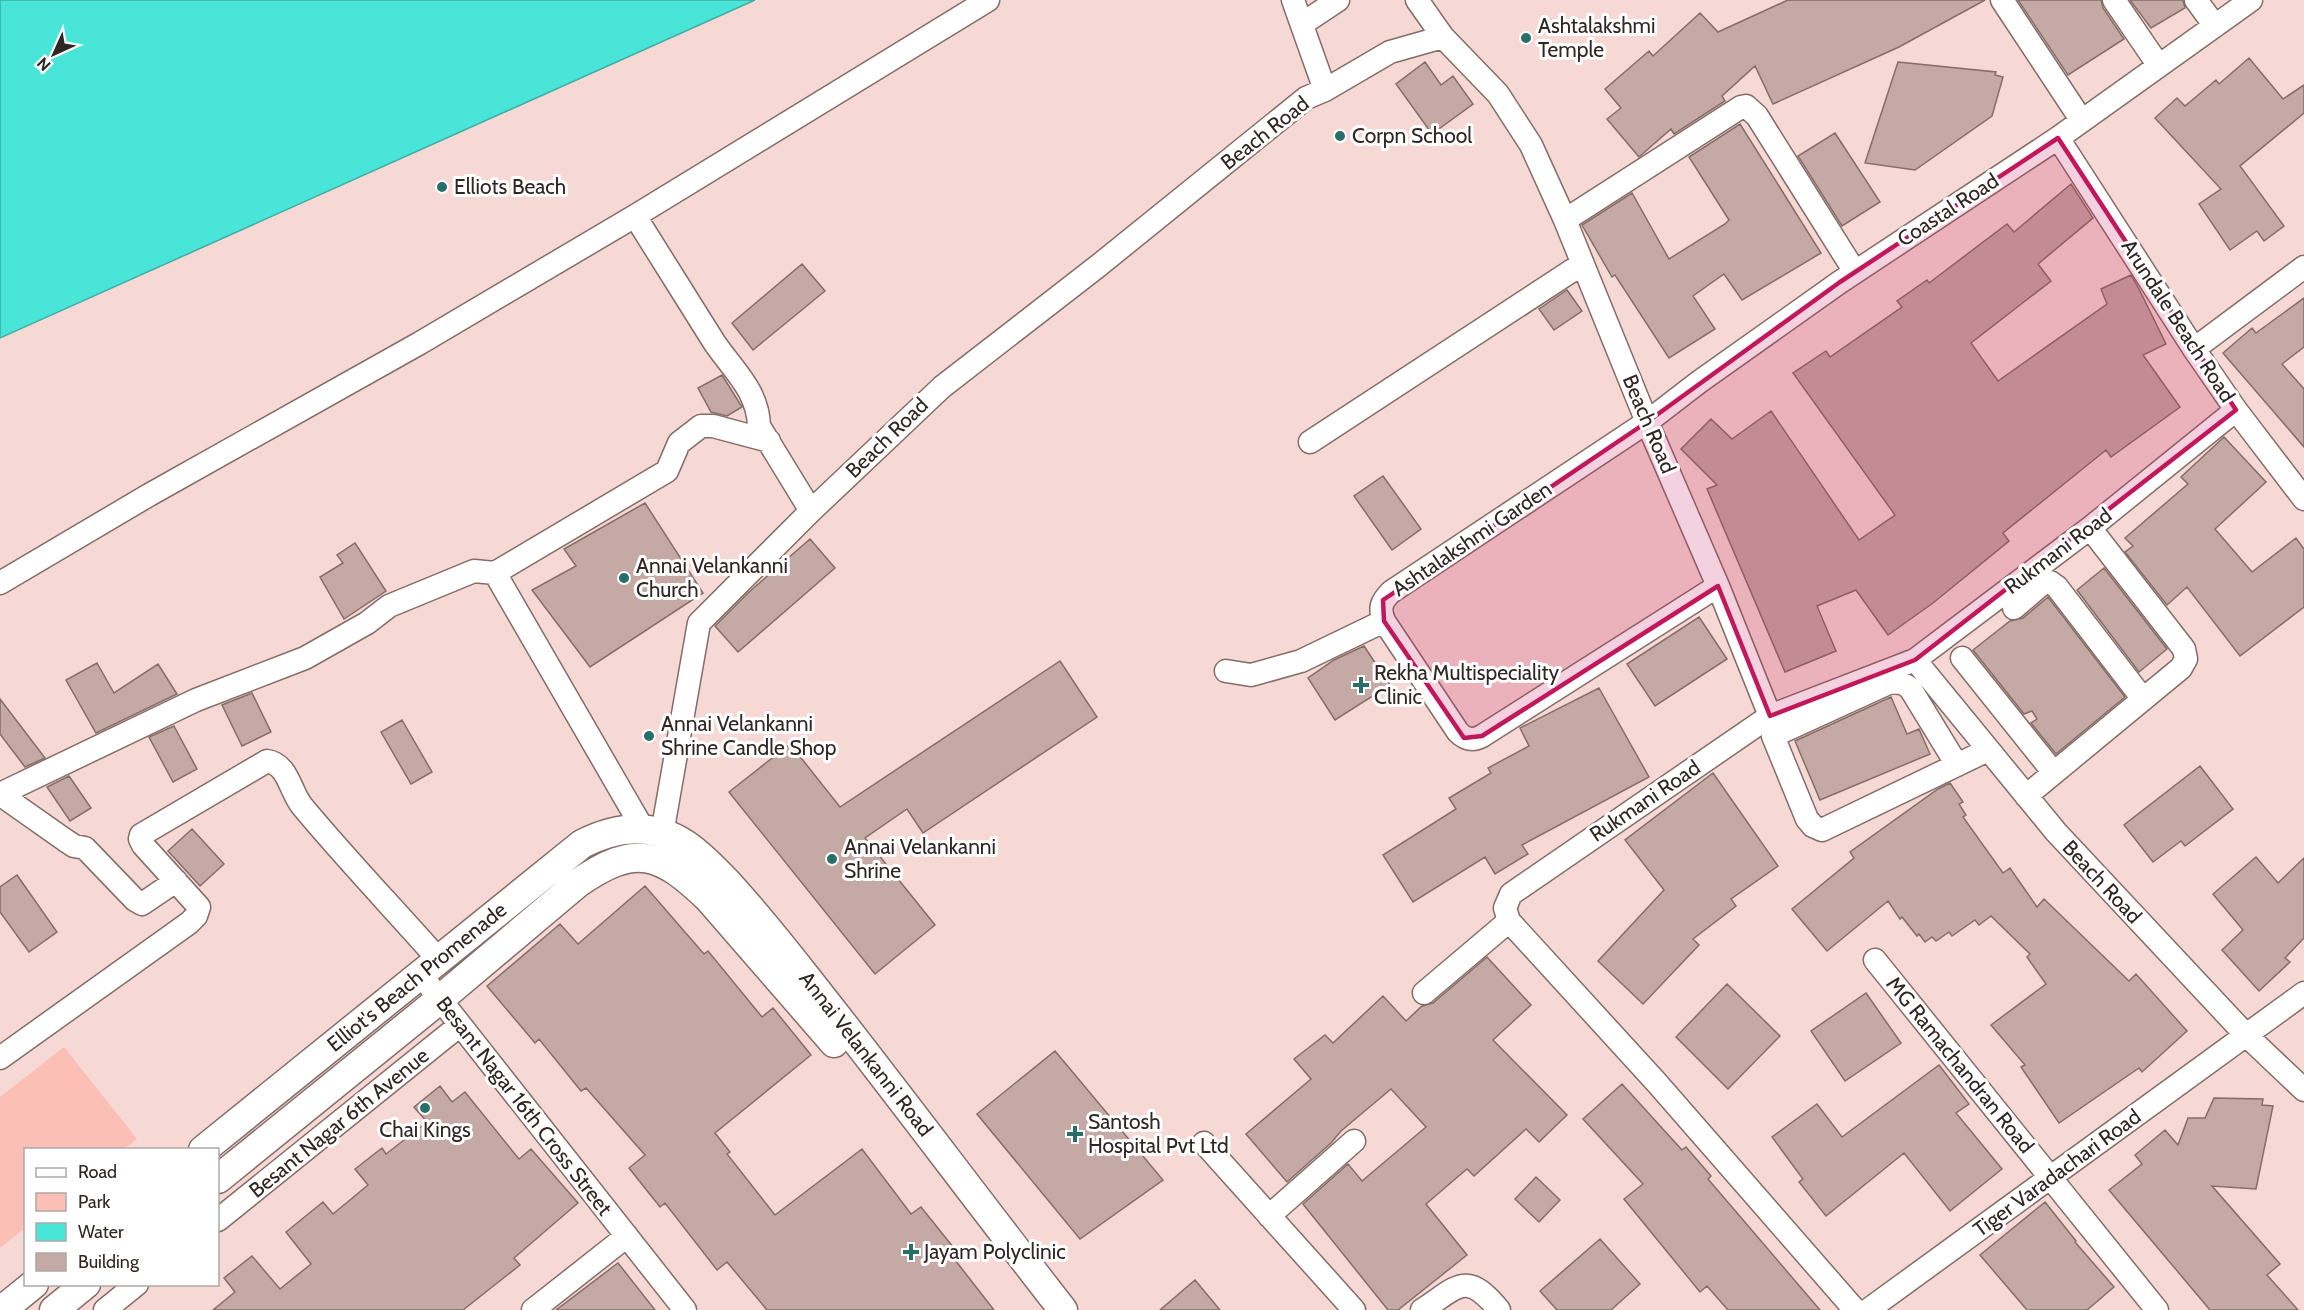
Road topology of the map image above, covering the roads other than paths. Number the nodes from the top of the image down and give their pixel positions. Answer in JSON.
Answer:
{"nodes":[{"id":1,"x":988,"y":0,"type":"edge"},
{"id":2,"x":1293,"y":0,"type":"edge"},
{"id":3,"x":1338,"y":0,"type":"edge"},
{"id":4,"x":1417,"y":0,"type":"edge"},
{"id":5,"x":2002,"y":0,"type":"edge"},
{"id":6,"x":2114,"y":0,"type":"edge"},
{"id":7,"x":2128,"y":0,"type":"edge"},
{"id":8,"x":2196,"y":0,"type":"edge"},
{"id":9,"x":2251,"y":0,"type":"edge"},
{"id":10,"x":1302,"y":24,"type":"junction"},
{"id":11,"x":2215,"y":26,"type":"junction"},
{"id":12,"x":1443,"y":37,"type":"junction"},
{"id":13,"x":2164,"y":62,"type":"junction"},
{"id":14,"x":1325,"y":90,"type":"junction"},
{"id":15,"x":2082,"y":121,"type":"junction"},
{"id":16,"x":2058,"y":138,"type":"junction"},
{"id":17,"x":635,"y":216,"type":"junction"},
{"id":18,"x":1565,"y":220,"type":"junction"},
{"id":19,"x":1582,"y":264,"type":"junction"},
{"id":20,"x":2304,"y":267,"type":"edge"},
{"id":21,"x":1856,"y":272,"type":"junction"},
{"id":22,"x":2194,"y":349,"type":"junction"},
{"id":23,"x":2236,"y":410,"type":"junction"},
{"id":24,"x":1647,"y":422,"type":"junction"},
{"id":25,"x":769,"y":441,"type":"junction"},
{"id":26,"x":1310,"y":442,"type":"dead end"},
{"id":27,"x":2304,"y":499,"type":"edge"},
{"id":28,"x":811,"y":511,"type":"junction"},
{"id":29,"x":2090,"y":528,"type":"junction"},
{"id":30,"x":495,"y":573,"type":"junction"},
{"id":31,"x":0,"y":583,"type":"edge"},
{"id":32,"x":1718,"y":586,"type":"junction"},
{"id":33,"x":2014,"y":608,"type":"dead end"},
{"id":34,"x":1384,"y":621,"type":"junction"},
{"id":35,"x":1962,"y":658,"type":"dead end"},
{"id":36,"x":1915,"y":660,"type":"junction"},
{"id":37,"x":1227,"y":671,"type":"dead end"},
{"id":38,"x":1980,"y":681,"type":"junction"},
{"id":39,"x":2143,"y":699,"type":"junction"},
{"id":40,"x":1952,"y":705,"type":"junction"},
{"id":41,"x":1772,"y":726,"type":"junction"},
{"id":42,"x":1988,"y":750,"type":"junction"},
{"id":43,"x":1957,"y":765,"type":"junction"},
{"id":44,"x":2054,"y":773,"type":"junction"},
{"id":45,"x":0,"y":795,"type":"edge"},
{"id":46,"x":2026,"y":796,"type":"junction"},
{"id":47,"x":652,"y":832,"type":"junction"},
{"id":48,"x":640,"y":858,"type":"joint"},
{"id":49,"x":176,"y":880,"type":"junction"},
{"id":50,"x":1509,"y":921,"type":"junction"},
{"id":51,"x":1875,"y":960,"type":"dead end"},
{"id":52,"x":430,"y":968,"type":"junction"},
{"id":53,"x":1424,"y":993,"type":"dead end"},
{"id":54,"x":2304,"y":993,"type":"edge"},
{"id":55,"x":440,"y":1000,"type":"junction"},
{"id":56,"x":460,"y":1025,"type":"junction"},
{"id":57,"x":2246,"y":1035,"type":"junction"},
{"id":58,"x":841,"y":1036,"type":"junction"},
{"id":59,"x":0,"y":1058,"type":"edge"},
{"id":60,"x":2304,"y":1090,"type":"edge"},
{"id":61,"x":1354,"y":1141,"type":"dead end"},
{"id":62,"x":1204,"y":1143,"type":"dead end"},
{"id":63,"x":204,"y":1148,"type":"edge"},
{"id":64,"x":2051,"y":1177,"type":"junction"},
{"id":65,"x":219,"y":1178,"type":"edge"},
{"id":66,"x":1269,"y":1216,"type":"junction"},
{"id":67,"x":219,"y":1219,"type":"edge"},
{"id":68,"x":627,"y":1236,"type":"junction"},
{"id":69,"x":32,"y":1286,"type":"edge"},
{"id":70,"x":84,"y":1286,"type":"edge"},
{"id":71,"x":135,"y":1286,"type":"edge"},
{"id":72,"x":2,"y":1310,"type":"edge"},
{"id":73,"x":54,"y":1310,"type":"edge"},
{"id":74,"x":105,"y":1310,"type":"edge"},
{"id":75,"x":533,"y":1310,"type":"edge"},
{"id":76,"x":685,"y":1310,"type":"edge"},
{"id":77,"x":1046,"y":1310,"type":"edge"},
{"id":78,"x":1063,"y":1310,"type":"edge"},
{"id":79,"x":1354,"y":1310,"type":"edge"},
{"id":80,"x":1422,"y":1310,"type":"edge"},
{"id":81,"x":1498,"y":1310,"type":"edge"},
{"id":82,"x":1855,"y":1310,"type":"edge"},
{"id":83,"x":1868,"y":1310,"type":"edge"},
{"id":84,"x":2157,"y":1310,"type":"edge"}],
"edges":[{"from":1,"to":17,"type":"street"},
{"from":2,"to":10,"type":"street"},
{"from":3,"to":10,"type":"street"},
{"from":4,"to":12,"type":"street"},
{"from":5,"to":15,"type":"street"},
{"from":6,"to":13,"type":"street"},
{"from":7,"to":13,"type":"street"},
{"from":8,"to":11,"type":"street"},
{"from":9,"to":11,"type":"street","name":"Coastal Road"},
{"from":10,"to":14,"type":"street"},
{"from":11,"to":13,"type":"street","name":"Coastal Road"},
{"from":12,"to":14,"type":"street","name":"Beach Road"},
{"from":12,"to":18,"type":"street","name":"Beach Road"},
{"from":13,"to":15,"type":"street","name":"Coastal Road"},
{"from":14,"to":28,"type":"street","name":"Beach Road"},
{"from":15,"to":16,"type":"street","name":"Coastal Road"},
{"from":16,"to":21,"type":"street","name":"Coastal Road"},
{"from":16,"to":22,"type":"street","name":"Arundale Beach Road"},
{"from":17,"to":25,"type":"street"},
{"from":17,"to":31,"type":"street"},
{"from":18,"to":19,"type":"street","name":"Beach Road"},
{"from":18,"to":21,"type":"street"},
{"from":19,"to":24,"type":"street","name":"Beach Road"},
{"from":19,"to":26,"type":"street"},
{"from":20,"to":22,"type":"street"},
{"from":21,"to":24,"type":"street","name":"Coastal Road"},
{"from":22,"to":23,"type":"street","name":"Arundale Beach Road"},
{"from":23,"to":27,"type":"street","name":"Arundale Beach Road"},
{"from":23,"to":29,"type":"street","name":"Rukmani Road"},
{"from":24,"to":32,"type":"street","name":"Beach Road"},
{"from":24,"to":34,"type":"street","name":"Ashtalakshmi Garden"},
{"from":25,"to":28,"type":"street"},
{"from":25,"to":30,"type":"street"},
{"from":28,"to":47,"type":"street","name":"Beach Road"},
{"from":29,"to":36,"type":"street","name":"Rukmani Road"},
{"from":29,"to":39,"type":"street"},
{"from":30,"to":45,"type":"street"},
{"from":30,"to":47,"type":"street"},
{"from":32,"to":34,"type":"street","name":"Ashtalakshmi Garden"},
{"from":32,"to":41,"type":"street","name":"Beach Road"},
{"from":33,"to":39,"type":"street"},
{"from":34,"to":37,"type":"street"},
{"from":35,"to":38,"type":"street"},
{"from":36,"to":40,"type":"street","name":"Beach Road"},
{"from":36,"to":41,"type":"street","name":"Rukmani Road"},
{"from":38,"to":40,"type":"street"},
{"from":38,"to":44,"type":"street"},
{"from":39,"to":44,"type":"street"},
{"from":40,"to":42,"type":"street","name":"Beach Road"},
{"from":41,"to":43,"type":"street"},
{"from":41,"to":43,"type":"street","name":"Beach Road"},
{"from":41,"to":50,"type":"street","name":"Rukmani Road"},
{"from":42,"to":43,"type":"street"},
{"from":42,"to":46,"type":"street","name":"Beach Road"},
{"from":44,"to":46,"type":"street"},
{"from":45,"to":49,"type":"street"},
{"from":46,"to":57,"type":"street","name":"Beach Road"},
{"from":47,"to":52,"type":"street","name":"Elliot's Beach Promenade"},
{"from":47,"to":58,"type":"street","name":"Annai Velankanni Road"},
{"from":48,"to":55,"type":"street","name":"Elliot's Beach Promenade"},
{"from":48,"to":58,"type":"street","name":"Annai Velankanni Road"},
{"from":49,"to":52,"type":"street","name":"Besant Nagar 16th Cross Street"},
{"from":49,"to":59,"type":"street"},
{"from":50,"to":53,"type":"street"},
{"from":50,"to":82,"type":"street"},
{"from":51,"to":64,"type":"street","name":"MG Ramachandran Road"},
{"from":52,"to":55,"type":"street","name":"Besant Nagar 16th Cross Street"},
{"from":52,"to":63,"type":"street","name":"Elliot's Beach Promenade"},
{"from":54,"to":57,"type":"street","name":"Tiger Varadachari Road"},
{"from":55,"to":56,"type":"street","name":"Besant Nagar 16th Cross Street"},
{"from":55,"to":65,"type":"street","name":"Elliot's Beach Promenade"},
{"from":56,"to":67,"type":"street","name":"Besant Nagar 6th Avenue"},
{"from":56,"to":68,"type":"street","name":"Besant Nagar 16th Cross Street"},
{"from":57,"to":60,"type":"street","name":"Beach Road"},
{"from":57,"to":64,"type":"street","name":"Tiger Varadachari Road"},
{"from":58,"to":77,"type":"street","name":"Annai Velankanni Road"},
{"from":58,"to":78,"type":"street","name":"Annai Velankanni Road"},
{"from":61,"to":66,"type":"street"},
{"from":62,"to":66,"type":"street"},
{"from":64,"to":83,"type":"street","name":"Tiger Varadachari Road"},
{"from":64,"to":84,"type":"street","name":"MG Ramachandran Road"},
{"from":66,"to":79,"type":"street"},
{"from":68,"to":75,"type":"street","name":"Besant Nagar 16th Cross Street"},
{"from":68,"to":76,"type":"street","name":"Besant Nagar 16th Cross Street"},
{"from":69,"to":72,"type":"street"},
{"from":70,"to":73,"type":"street"},
{"from":71,"to":74,"type":"street"},
{"from":80,"to":81,"type":"street"}]}
